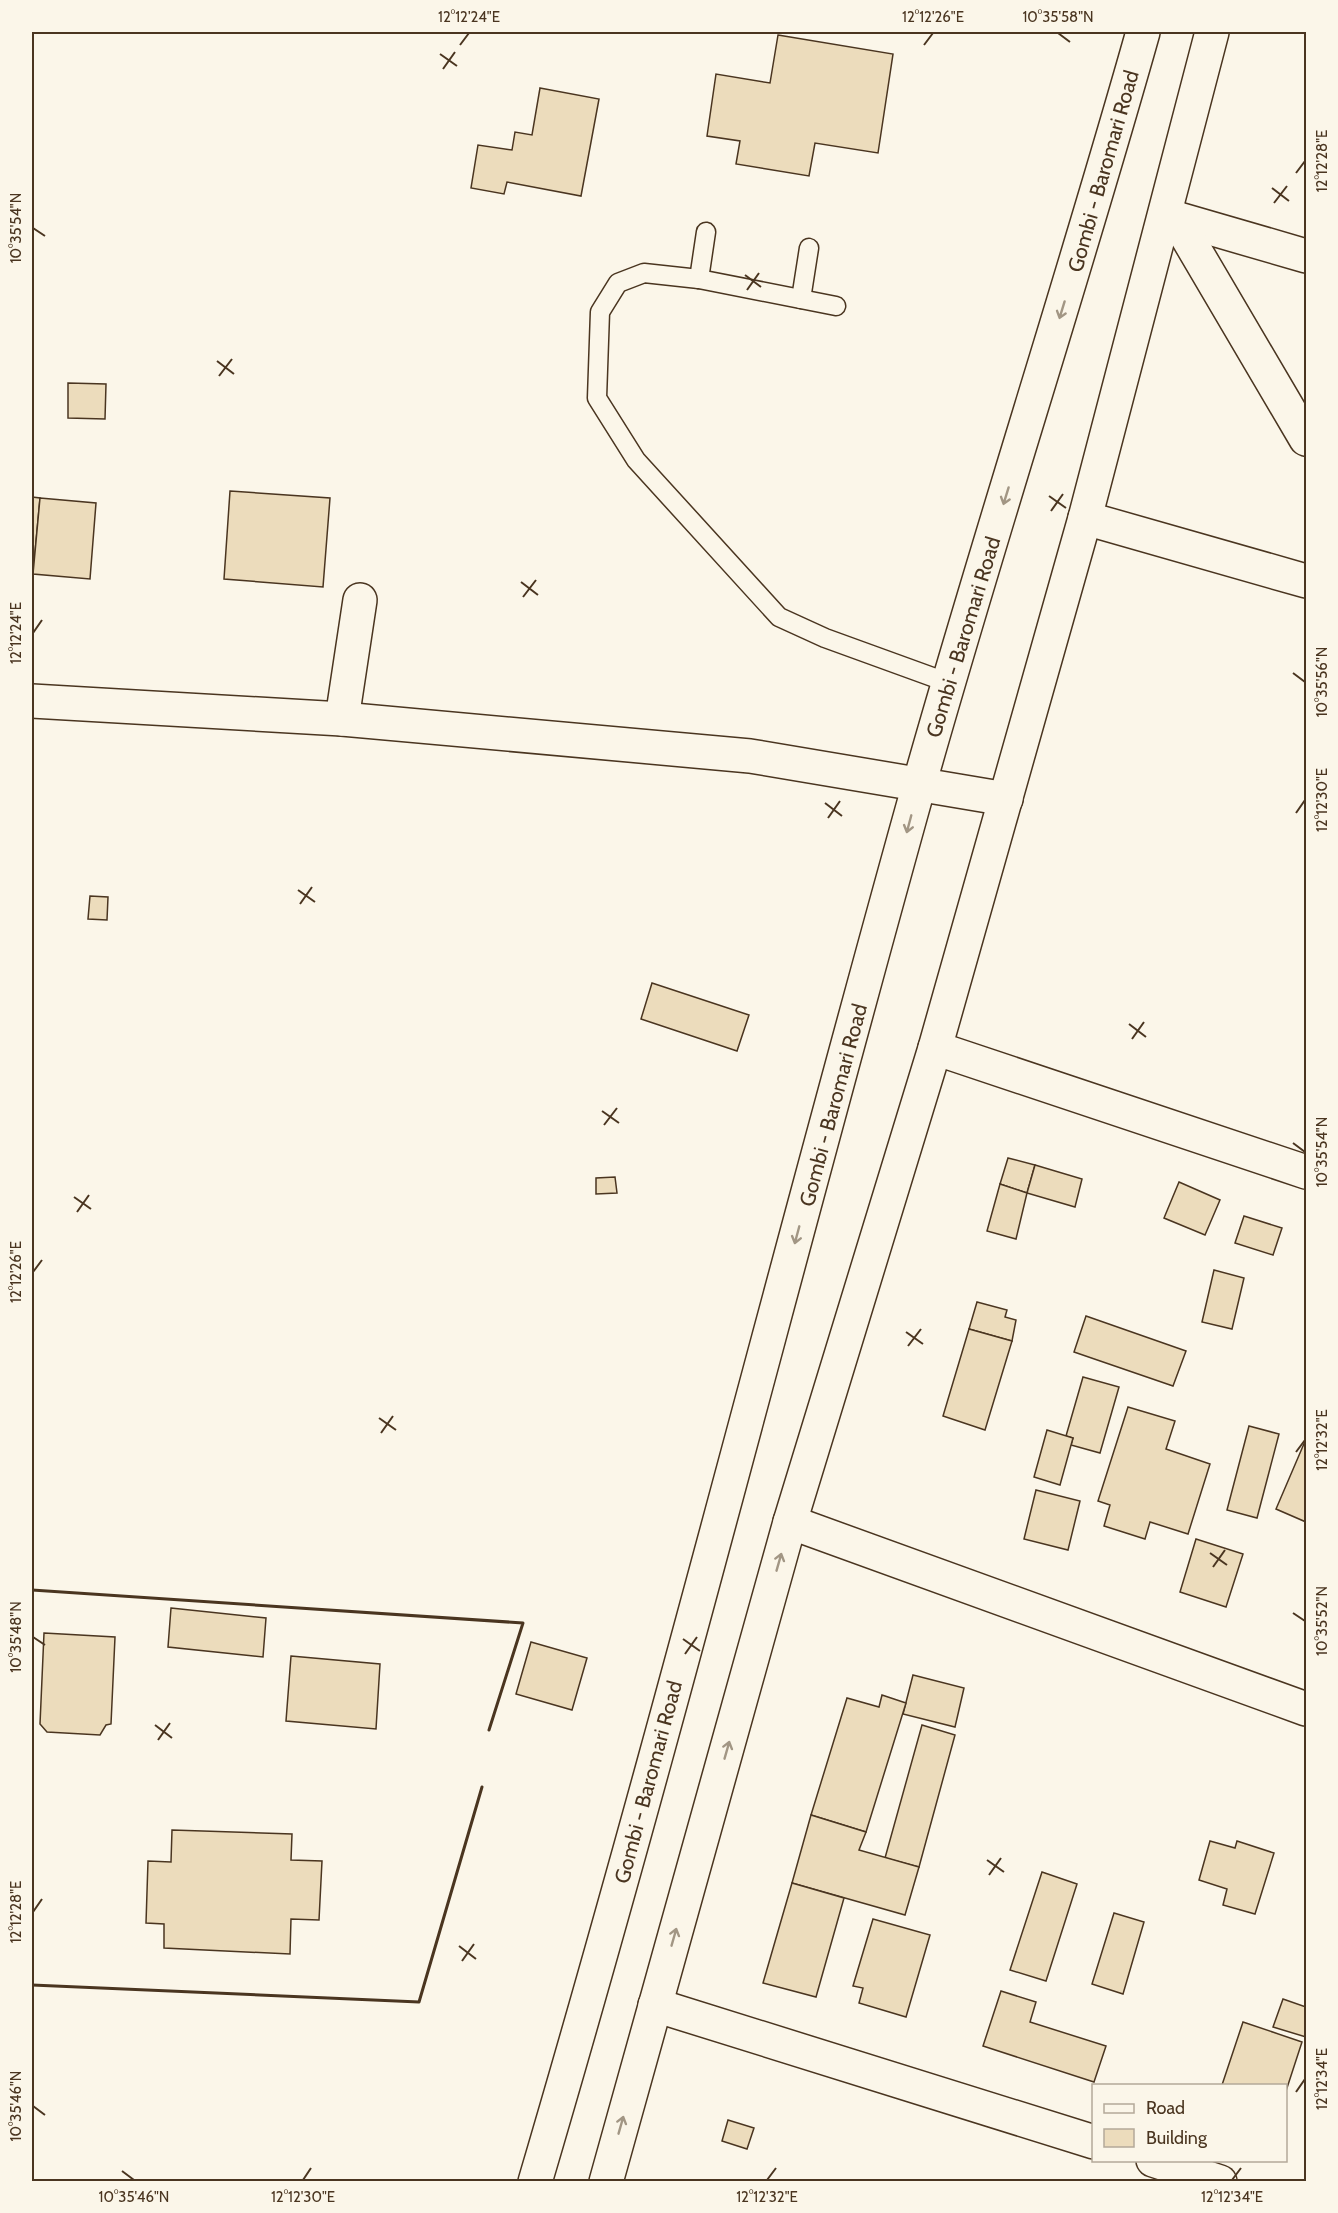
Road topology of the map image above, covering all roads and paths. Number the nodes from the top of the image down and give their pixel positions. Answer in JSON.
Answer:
{"nodes":[{"id":1,"x":1143,"y":32,"type":"edge"},
{"id":2,"x":1212,"y":32,"type":"edge"},
{"id":3,"x":1170,"y":216,"type":"junction"},
{"id":4,"x":706,"y":232,"type":"dead end"},
{"id":5,"x":809,"y":248,"type":"dead end"},
{"id":6,"x":1306,"y":256,"type":"edge"},
{"id":7,"x":699,"y":279,"type":"junction"},
{"id":8,"x":801,"y":299,"type":"junction"},
{"id":9,"x":836,"y":306,"type":"dead end"},
{"id":10,"x":1306,"y":440,"type":"edge"},
{"id":11,"x":1085,"y":518,"type":"junction"},
{"id":12,"x":1306,"y":581,"type":"edge"},
{"id":13,"x":360,"y":600,"type":"dead end"},
{"id":14,"x":949,"y":683,"type":"junction"},
{"id":15,"x":32,"y":701,"type":"edge"},
{"id":16,"x":342,"y":719,"type":"junction"},
{"id":17,"x":919,"y":784,"type":"junction"},
{"id":18,"x":1006,"y":799,"type":"junction"},
{"id":19,"x":935,"y":1048,"type":"junction"},
{"id":20,"x":1306,"y":1172,"type":"edge"},
{"id":21,"x":790,"y":1522,"type":"junction"},
{"id":22,"x":1306,"y":1709,"type":"edge"},
{"id":23,"x":655,"y":2005,"type":"junction"},
{"id":24,"x":1092,"y":2141,"type":"edge"},
{"id":25,"x":1159,"y":2162,"type":"edge"},
{"id":26,"x":535,"y":2181,"type":"edge"},
{"id":27,"x":606,"y":2181,"type":"edge"},
{"id":28,"x":1220,"y":2181,"type":"edge"}],
"edges":[{"from":1,"to":14,"type":"main road","name":"Gombi - Baromari Road","one_way":true},
{"from":2,"to":3,"type":"main road"},
{"from":3,"to":6,"type":"main road"},
{"from":3,"to":10,"type":"main road"},
{"from":3,"to":11,"type":"main road"},
{"from":4,"to":7,"type":"lane"},
{"from":5,"to":8,"type":"lane"},
{"from":7,"to":8,"type":"lane"},
{"from":7,"to":14,"type":"lane"},
{"from":8,"to":9,"type":"lane"},
{"from":11,"to":12,"type":"main road"},
{"from":11,"to":18,"type":"main road"},
{"from":13,"to":16,"type":"main road"},
{"from":14,"to":17,"type":"main road","name":"Gombi - Baromari Road"},
{"from":15,"to":16,"type":"main road"},
{"from":16,"to":17,"type":"main road"},
{"from":17,"to":18,"type":"main road"},
{"from":17,"to":26,"type":"main road","name":"Gombi - Baromari Road","one_way":true},
{"from":18,"to":19,"type":"main road"},
{"from":19,"to":20,"type":"main road"},
{"from":19,"to":21,"type":"main road"},
{"from":21,"to":22,"type":"main road"},
{"from":23,"to":21,"type":"main road","one_way":true},
{"from":23,"to":24,"type":"main road"},
{"from":27,"to":23,"type":"main road","one_way":true},
{"from":25,"to":28,"type":"main road"}]}
